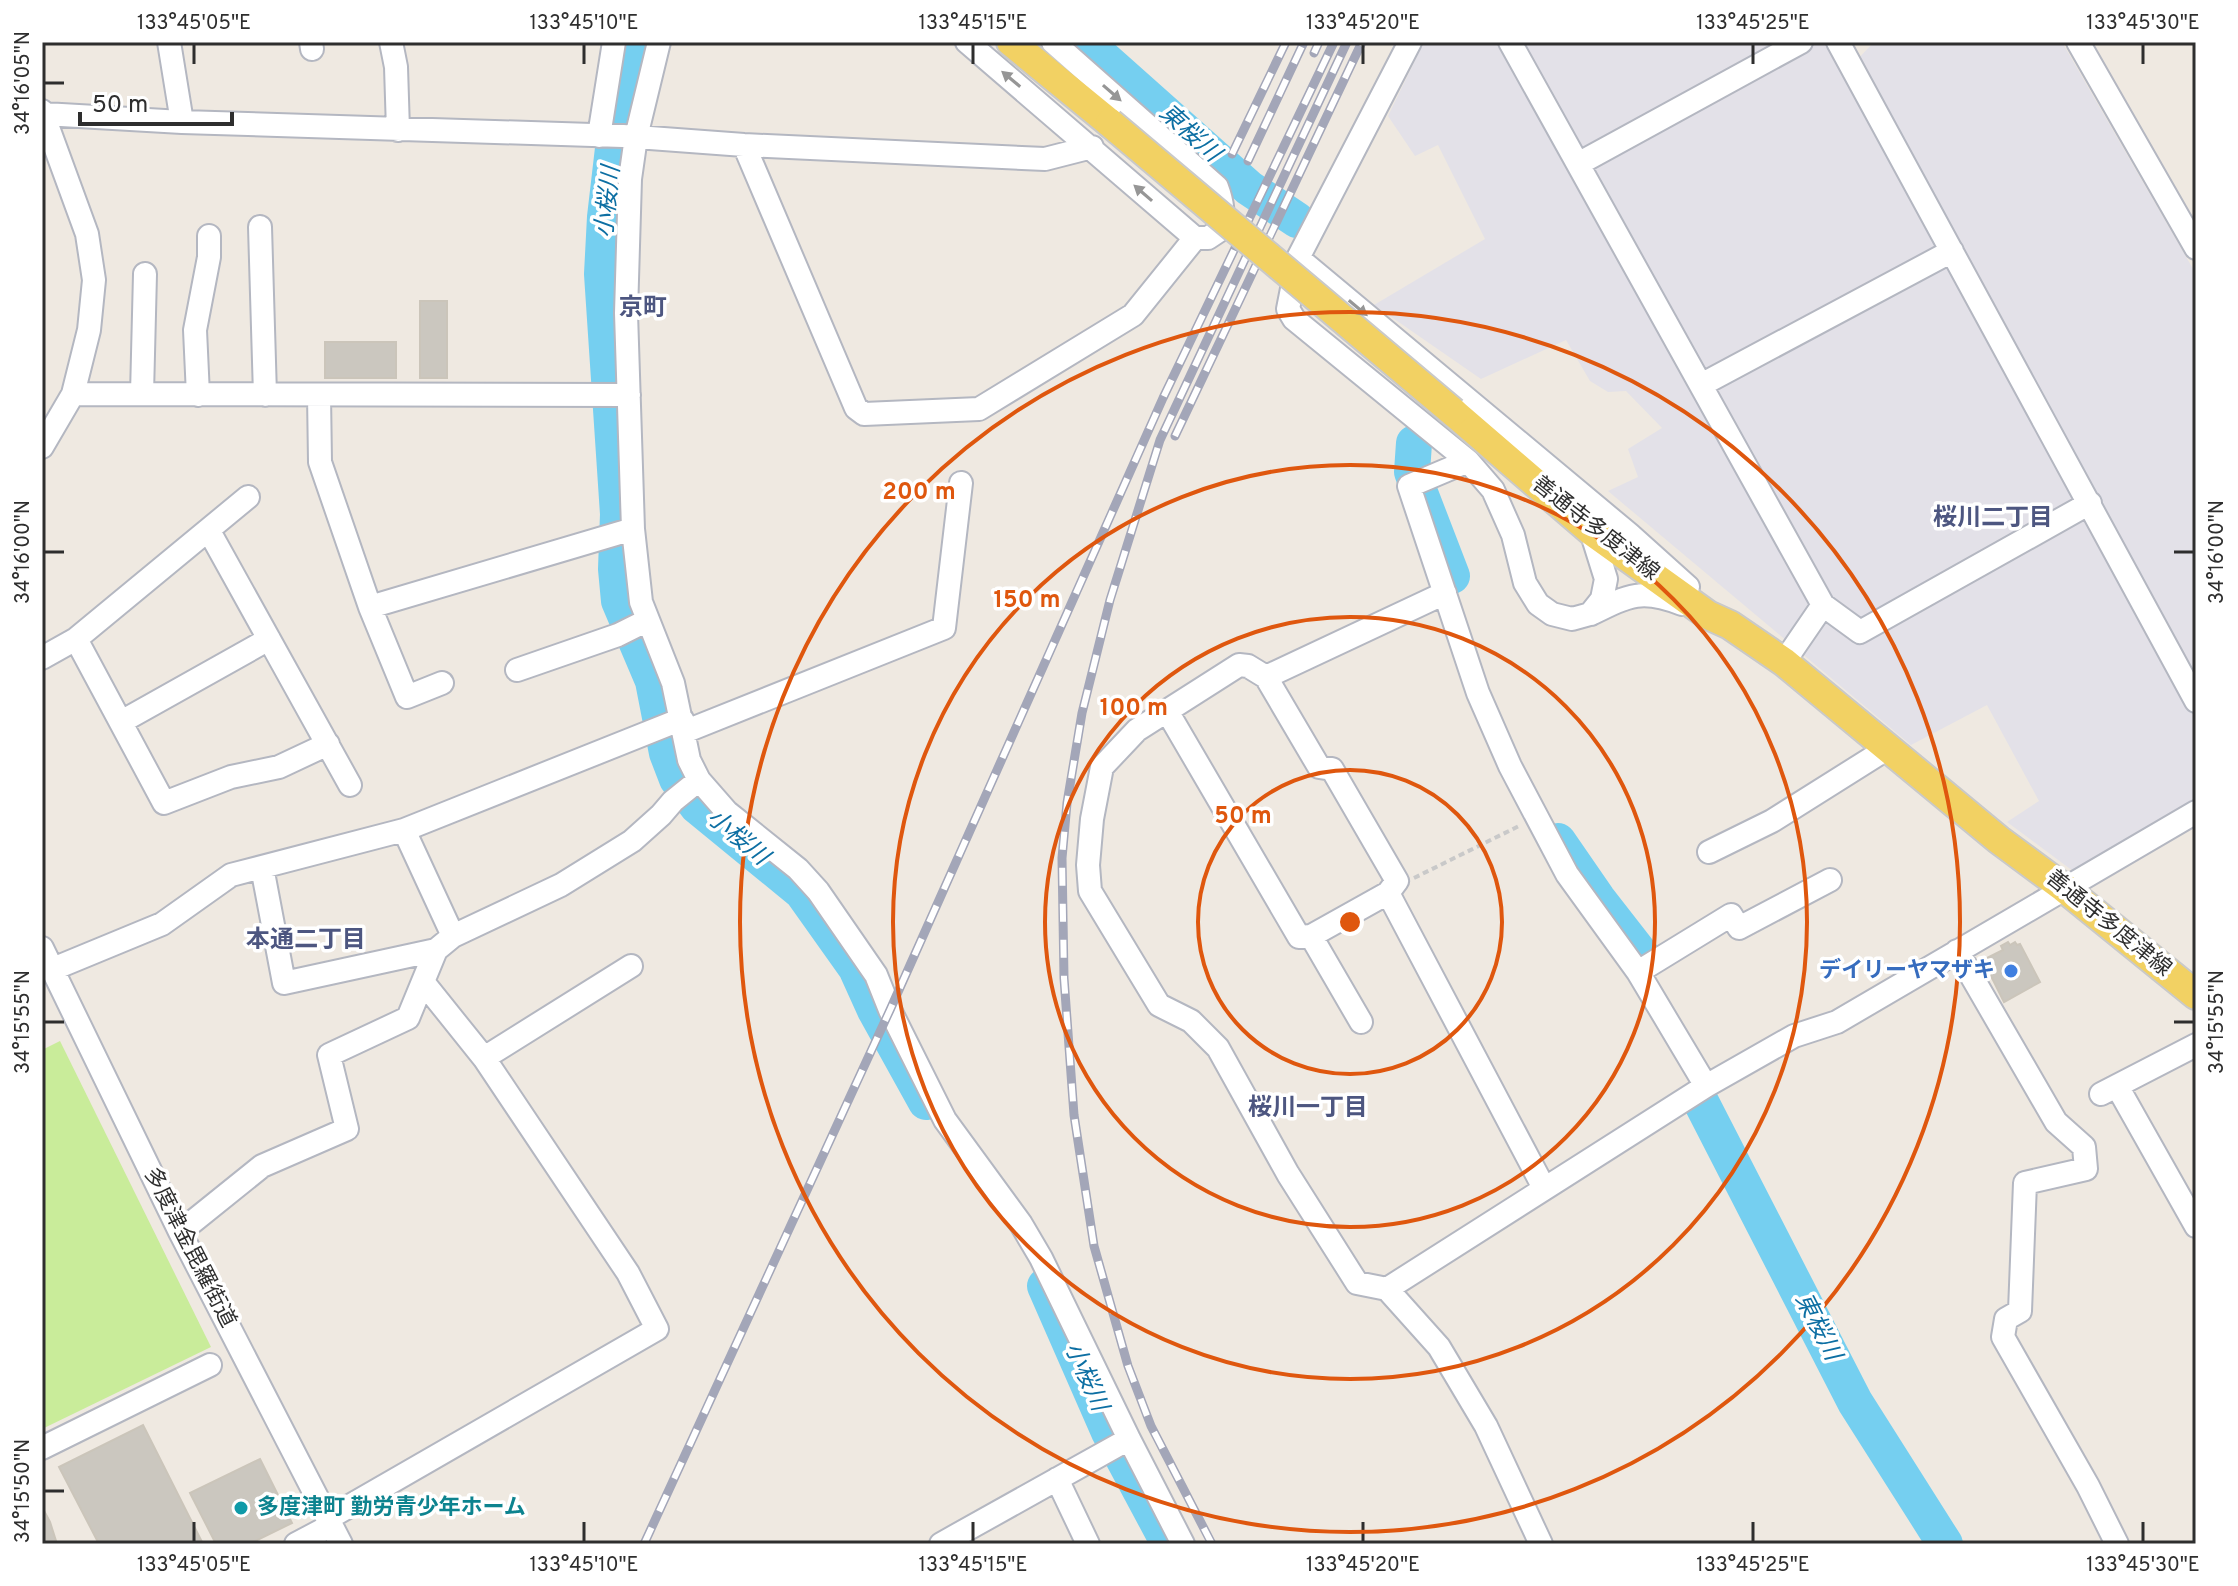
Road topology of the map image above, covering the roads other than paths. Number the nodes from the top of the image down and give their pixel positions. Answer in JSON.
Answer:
{"nodes":[{"id":1,"x":169,"y":42,"type":"edge"},
{"id":2,"x":391,"y":42,"type":"edge"},
{"id":3,"x":614,"y":42,"type":"edge"},
{"id":4,"x":659,"y":42,"type":"edge"},
{"id":5,"x":967,"y":42,"type":"edge"},
{"id":6,"x":1011,"y":42,"type":"edge"},
{"id":7,"x":1053,"y":42,"type":"edge"},
{"id":8,"x":1410,"y":42,"type":"edge"},
{"id":9,"x":1510,"y":42,"type":"edge"},
{"id":10,"x":1801,"y":42,"type":"edge"},
{"id":11,"x":1838,"y":42,"type":"edge"},
{"id":12,"x":2078,"y":42,"type":"edge"},
{"id":13,"x":43,"y":112,"type":"edge"},
{"id":14,"x":182,"y":122,"type":"junction"},
{"id":15,"x":398,"y":130,"type":"junction"},
{"id":16,"x":599,"y":136,"type":"junction"},
{"id":17,"x":629,"y":137,"type":"junction"},
{"id":18,"x":744,"y":145,"type":"junction"},
{"id":19,"x":1092,"y":147,"type":"junction"},
{"id":20,"x":1578,"y":164,"type":"junction"},
{"id":21,"x":260,"y":227,"type":"dead end"},
{"id":22,"x":209,"y":236,"type":"dead end"},
{"id":23,"x":1195,"y":238,"type":"junction"},
{"id":24,"x":2196,"y":248,"type":"edge"},
{"id":25,"x":1952,"y":251,"type":"junction"},
{"id":26,"x":1298,"y":258,"type":"junction"},
{"id":27,"x":145,"y":274,"type":"dead end"},
{"id":28,"x":1701,"y":385,"type":"junction"},
{"id":29,"x":73,"y":394,"type":"junction"},
{"id":30,"x":142,"y":394,"type":"junction"},
{"id":31,"x":198,"y":395,"type":"junction"},
{"id":32,"x":265,"y":395,"type":"junction"},
{"id":33,"x":319,"y":395,"type":"junction"},
{"id":34,"x":616,"y":395,"type":"junction"},
{"id":35,"x":42,"y":447,"type":"edge"},
{"id":36,"x":1468,"y":461,"type":"junction"},
{"id":37,"x":961,"y":483,"type":"dead end"},
{"id":38,"x":248,"y":497,"type":"dead end"},
{"id":39,"x":2090,"y":503,"type":"junction"},
{"id":40,"x":209,"y":531,"type":"junction"},
{"id":41,"x":1591,"y":531,"type":"junction"},
{"id":42,"x":623,"y":532,"type":"junction"},
{"id":43,"x":1445,"y":593,"type":"junction"},
{"id":44,"x":1823,"y":605,"type":"junction"},
{"id":45,"x":370,"y":607,"type":"junction"},
{"id":46,"x":1590,"y":614,"type":"junction"},
{"id":47,"x":1719,"y":620,"type":"junction"},
{"id":48,"x":644,"y":622,"type":"junction"},
{"id":49,"x":76,"y":639,"type":"junction"},
{"id":50,"x":269,"y":639,"type":"junction"},
{"id":51,"x":42,"y":658,"type":"edge"},
{"id":52,"x":1784,"y":662,"type":"junction"},
{"id":53,"x":517,"y":670,"type":"dead end"},
{"id":54,"x":1266,"y":677,"type":"junction"},
{"id":55,"x":442,"y":683,"type":"dead end"},
{"id":56,"x":2196,"y":701,"type":"edge"},
{"id":57,"x":1167,"y":711,"type":"junction"},
{"id":58,"x":121,"y":722,"type":"junction"},
{"id":59,"x":672,"y":726,"type":"junction"},
{"id":60,"x":328,"y":744,"type":"junction"},
{"id":61,"x":1888,"y":748,"type":"junction"},
{"id":62,"x":350,"y":785,"type":"dead end"},
{"id":63,"x":690,"y":787,"type":"junction"},
{"id":64,"x":2196,"y":812,"type":"edge"},
{"id":65,"x":404,"y":830,"type":"junction"},
{"id":66,"x":1709,"y":852,"type":"dead end"},
{"id":67,"x":262,"y":867,"type":"junction"},
{"id":68,"x":1830,"y":880,"type":"dead end"},
{"id":69,"x":1393,"y":887,"type":"junction"},
{"id":70,"x":2064,"y":888,"type":"junction"},
{"id":71,"x":1311,"y":936,"type":"junction"},
{"id":72,"x":444,"y":943,"type":"junction"},
{"id":73,"x":42,"y":948,"type":"edge"},
{"id":74,"x":1957,"y":951,"type":"junction"},
{"id":75,"x":631,"y":966,"type":"dead end"},
{"id":76,"x":53,"y":969,"type":"junction"},
{"id":77,"x":1638,"y":972,"type":"junction"},
{"id":78,"x":423,"y":982,"type":"junction"},
{"id":79,"x":2196,"y":995,"type":"edge"},
{"id":80,"x":1361,"y":1022,"type":"dead end"},
{"id":81,"x":2196,"y":1045,"type":"edge"},
{"id":82,"x":484,"y":1058,"type":"junction"},
{"id":83,"x":1706,"y":1086,"type":"junction"},
{"id":84,"x":1544,"y":1188,"type":"junction"},
{"id":85,"x":2196,"y":1226,"type":"edge"},
{"id":86,"x":180,"y":1232,"type":"junction"},
{"id":87,"x":1387,"y":1289,"type":"junction"},
{"id":88,"x":210,"y":1365,"type":"dead end"},
{"id":89,"x":1118,"y":1445,"type":"junction"},
{"id":90,"x":42,"y":1448,"type":"edge"},
{"id":91,"x":1057,"y":1479,"type":"junction"},
{"id":92,"x":333,"y":1530,"type":"edge"},
{"id":93,"x":970,"y":1536,"type":"edge"},
{"id":94,"x":296,"y":1544,"type":"edge"},
{"id":95,"x":941,"y":1544,"type":"edge"},
{"id":96,"x":1088,"y":1544,"type":"edge"},
{"id":97,"x":1183,"y":1544,"type":"edge"},
{"id":98,"x":1541,"y":1544,"type":"edge"},
{"id":99,"x":2117,"y":1544,"type":"edge"}],
"edges":[{"from":1,"to":14,"type":"street"},
{"from":2,"to":15,"type":"street"},
{"from":3,"to":16,"type":"street"},
{"from":4,"to":17,"type":"street"},
{"from":19,"to":5,"type":"street","one_way":true},
{"from":6,"to":41,"type":"main road","name":"善通寺多度津線","bridge":true},
{"from":7,"to":23,"type":"street","one_way":true},
{"from":8,"to":26,"type":"street"},
{"from":9,"to":20,"type":"street"},
{"from":10,"to":20,"type":"street"},
{"from":11,"to":25,"type":"street"},
{"from":12,"to":24,"type":"street"},
{"from":13,"to":14,"type":"street"},
{"from":13,"to":29,"type":"street"},
{"from":14,"to":15,"type":"street"},
{"from":15,"to":16,"type":"street"},
{"from":16,"to":17,"type":"street"},
{"from":17,"to":18,"type":"street"},
{"from":17,"to":34,"type":"street"},
{"from":18,"to":19,"type":"street"},
{"from":18,"to":23,"type":"street"},
{"from":23,"to":19,"type":"street","one_way":true},
{"from":20,"to":28,"type":"street"},
{"from":21,"to":32,"type":"street"},
{"from":22,"to":31,"type":"street"},
{"from":25,"to":28,"type":"street"},
{"from":25,"to":39,"type":"street"},
{"from":26,"to":36,"type":"street"},
{"from":26,"to":47,"type":"street","one_way":true},
{"from":27,"to":30,"type":"street"},
{"from":28,"to":44,"type":"street"},
{"from":29,"to":30,"type":"street"},
{"from":29,"to":35,"type":"street"},
{"from":30,"to":31,"type":"street"},
{"from":31,"to":32,"type":"street"},
{"from":32,"to":33,"type":"street"},
{"from":33,"to":34,"type":"street"},
{"from":33,"to":45,"type":"street"},
{"from":34,"to":42,"type":"street"},
{"from":36,"to":43,"type":"street"},
{"from":36,"to":46,"type":"street"},
{"from":37,"to":59,"type":"street"},
{"from":38,"to":40,"type":"street"},
{"from":39,"to":44,"type":"street"},
{"from":39,"to":56,"type":"street"},
{"from":40,"to":49,"type":"street"},
{"from":40,"to":50,"type":"street"},
{"from":41,"to":46,"type":"street"},
{"from":41,"to":47,"type":"main road","name":"善通寺多度津線"},
{"from":42,"to":45,"type":"street"},
{"from":42,"to":48,"type":"street"},
{"from":43,"to":54,"type":"street"},
{"from":43,"to":77,"type":"street"},
{"from":44,"to":52,"type":"street"},
{"from":45,"to":55,"type":"street"},
{"from":46,"to":47,"type":"street"},
{"from":47,"to":52,"type":"main road","name":"善通寺多度津線"},
{"from":48,"to":53,"type":"street"},
{"from":48,"to":59,"type":"street"},
{"from":49,"to":51,"type":"street"},
{"from":49,"to":58,"type":"street"},
{"from":50,"to":58,"type":"street"},
{"from":50,"to":60,"type":"street"},
{"from":52,"to":61,"type":"main road","name":"善通寺多度津線"},
{"from":54,"to":57,"type":"street"},
{"from":54,"to":69,"type":"street"},
{"from":57,"to":71,"type":"street"},
{"from":57,"to":87,"type":"street"},
{"from":58,"to":60,"type":"street"},
{"from":59,"to":63,"type":"street"},
{"from":59,"to":65,"type":"street"},
{"from":60,"to":62,"type":"street"},
{"from":61,"to":66,"type":"street"},
{"from":61,"to":70,"type":"main road","name":"善通寺多度津線"},
{"from":63,"to":72,"type":"street"},
{"from":63,"to":89,"type":"street"},
{"from":64,"to":70,"type":"street"},
{"from":65,"to":67,"type":"street"},
{"from":65,"to":72,"type":"street"},
{"from":67,"to":72,"type":"street"},
{"from":67,"to":76,"type":"street"},
{"from":68,"to":77,"type":"street"},
{"from":69,"to":71,"type":"street"},
{"from":69,"to":84,"type":"street"},
{"from":70,"to":74,"type":"street"},
{"from":70,"to":79,"type":"main road","name":"善通寺多度津線"},
{"from":71,"to":80,"type":"street"},
{"from":72,"to":78,"type":"street"},
{"from":73,"to":76,"type":"street","name":"多度津金毘羅街道"},
{"from":74,"to":83,"type":"street"},
{"from":74,"to":99,"type":"street"},
{"from":75,"to":82,"type":"street"},
{"from":76,"to":86,"type":"street","name":"多度津金毘羅街道"},
{"from":77,"to":83,"type":"street"},
{"from":78,"to":82,"type":"street"},
{"from":78,"to":86,"type":"street"},
{"from":81,"to":85,"type":"street"},
{"from":82,"to":92,"type":"street"},
{"from":83,"to":84,"type":"street"},
{"from":84,"to":87,"type":"street"},
{"from":86,"to":92,"type":"street","name":"多度津金毘羅街道"},
{"from":87,"to":98,"type":"street"},
{"from":88,"to":90,"type":"street"},
{"from":89,"to":91,"type":"street"},
{"from":89,"to":97,"type":"street"},
{"from":91,"to":93,"type":"street"},
{"from":91,"to":96,"type":"street"},
{"from":92,"to":94,"type":"street"},
{"from":93,"to":95,"type":"street"}]}
